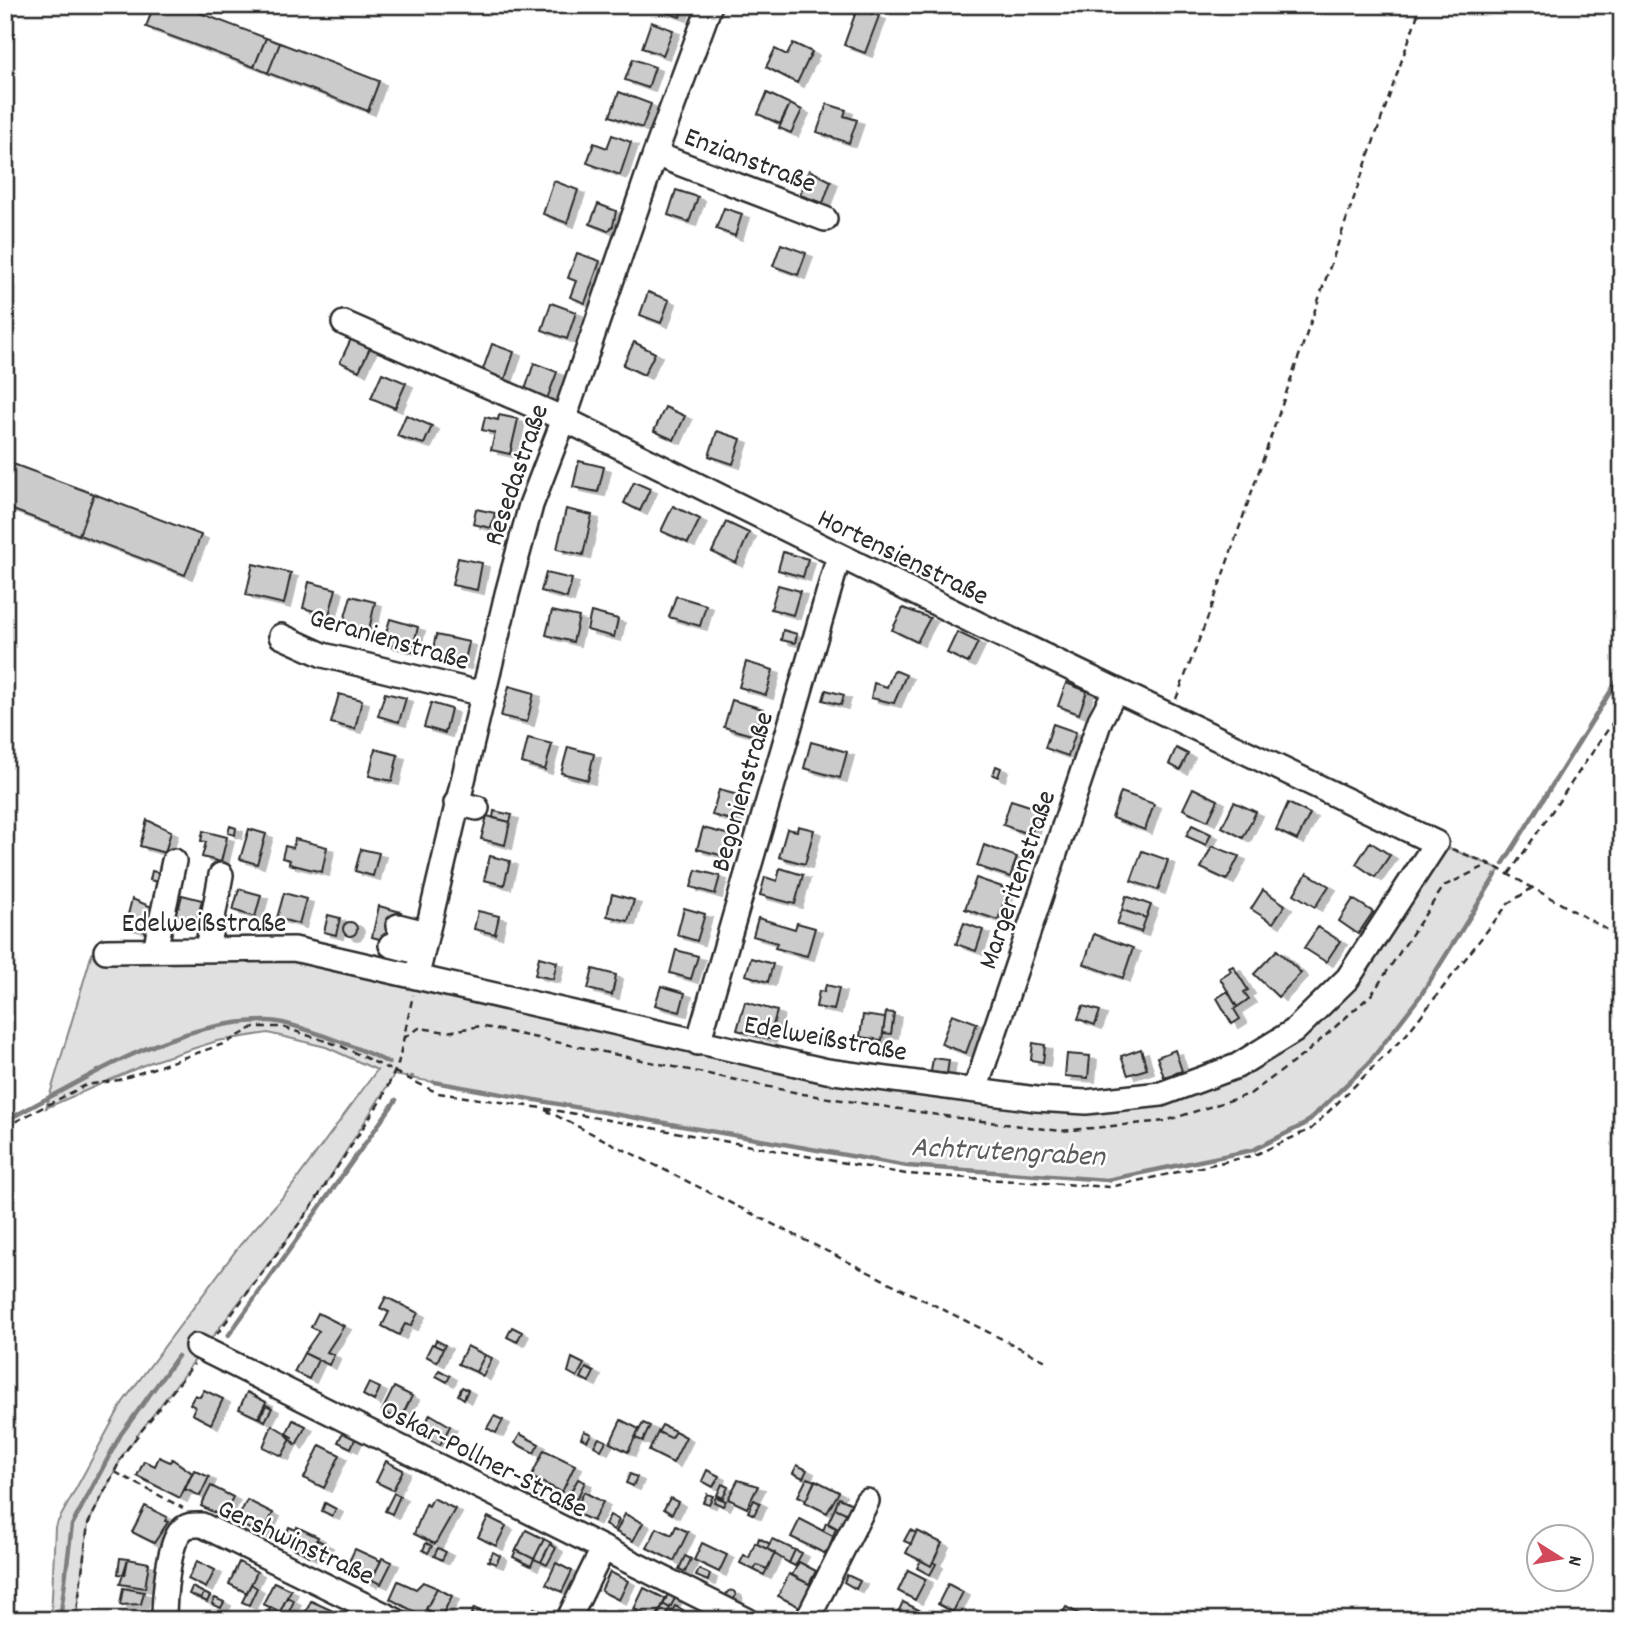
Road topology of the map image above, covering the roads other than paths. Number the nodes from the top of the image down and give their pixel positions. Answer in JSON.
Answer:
{"nodes":[{"id":1,"x":710,"y":5,"type":"edge"},
{"id":2,"x":655,"y":153,"type":"junction"},
{"id":3,"x":825,"y":219,"type":"dead end"},
{"id":4,"x":344,"y":323,"type":"dead end"},
{"id":5,"x":564,"y":419,"type":"junction"},
{"id":6,"x":839,"y":556,"type":"junction"},
{"id":7,"x":281,"y":636,"type":"dead end"},
{"id":8,"x":1116,"y":690,"type":"junction"},
{"id":9,"x":483,"y":694,"type":"junction"},
{"id":10,"x":1436,"y":843,"type":"joint"},
{"id":11,"x":174,"y":861,"type":"dead end"},
{"id":12,"x":221,"y":875,"type":"dead end"},
{"id":13,"x":394,"y":936,"type":"dead end"},
{"id":14,"x":207,"y":949,"type":"junction"},
{"id":15,"x":155,"y":950,"type":"junction"},
{"id":16,"x":106,"y":951,"type":"dead end"},
{"id":17,"x":422,"y":954,"type":"junction"},
{"id":18,"x":698,"y":1043,"type":"junction"},
{"id":19,"x":975,"y":1090,"type":"junction"},
{"id":20,"x":201,"y":1348,"type":"road end"},
{"id":21,"x":867,"y":1501,"type":"dead end"},
{"id":22,"x":603,"y":1549,"type":"junction"},
{"id":23,"x":164,"y":1620,"type":"edge"},
{"id":24,"x":395,"y":1620,"type":"edge"},
{"id":25,"x":568,"y":1620,"type":"edge"},
{"id":26,"x":747,"y":1620,"type":"edge"},
{"id":27,"x":807,"y":1620,"type":"edge"}],
"edges":[{"from":1,"to":2,"type":"street","name":"Resedastraße"},
{"from":2,"to":3,"type":"street","name":"Enzianstraße"},
{"from":2,"to":5,"type":"street","name":"Resedastraße"},
{"from":4,"to":5,"type":"street","name":"Hortensienstraße"},
{"from":5,"to":6,"type":"street","name":"Hortensienstraße"},
{"from":5,"to":9,"type":"street","name":"Resedastraße"},
{"from":6,"to":8,"type":"street","name":"Hortensienstraße"},
{"from":6,"to":18,"type":"street","name":"Begonienstraße"},
{"from":7,"to":9,"type":"street","name":"Geranienstraße"},
{"from":8,"to":10,"type":"street","name":"Hortensienstraße"},
{"from":8,"to":19,"type":"street","name":"Margeritenstraße"},
{"from":9,"to":17,"type":"street","name":"Resedastraße"},
{"from":10,"to":19,"type":"street","name":"Edelweißstraße"},
{"from":11,"to":15,"type":"street"},
{"from":12,"to":14,"type":"street"},
{"from":13,"to":17,"type":"street"},
{"from":14,"to":15,"type":"street","name":"Edelweißstraße"},
{"from":14,"to":17,"type":"street","name":"Edelweißstraße"},
{"from":15,"to":16,"type":"street","name":"Edelweißstraße"},
{"from":17,"to":18,"type":"street","name":"Edelweißstraße"},
{"from":18,"to":19,"type":"street","name":"Edelweißstraße"},
{"from":20,"to":22,"type":"street","name":"Oskar-Pollner-Straße"},
{"from":21,"to":27,"type":"street"},
{"from":22,"to":25,"type":"street"},
{"from":22,"to":26,"type":"street","name":"Oskar-Pollner-Straße"},
{"from":23,"to":24,"type":"street","name":"Gershwinstraße"}]}
